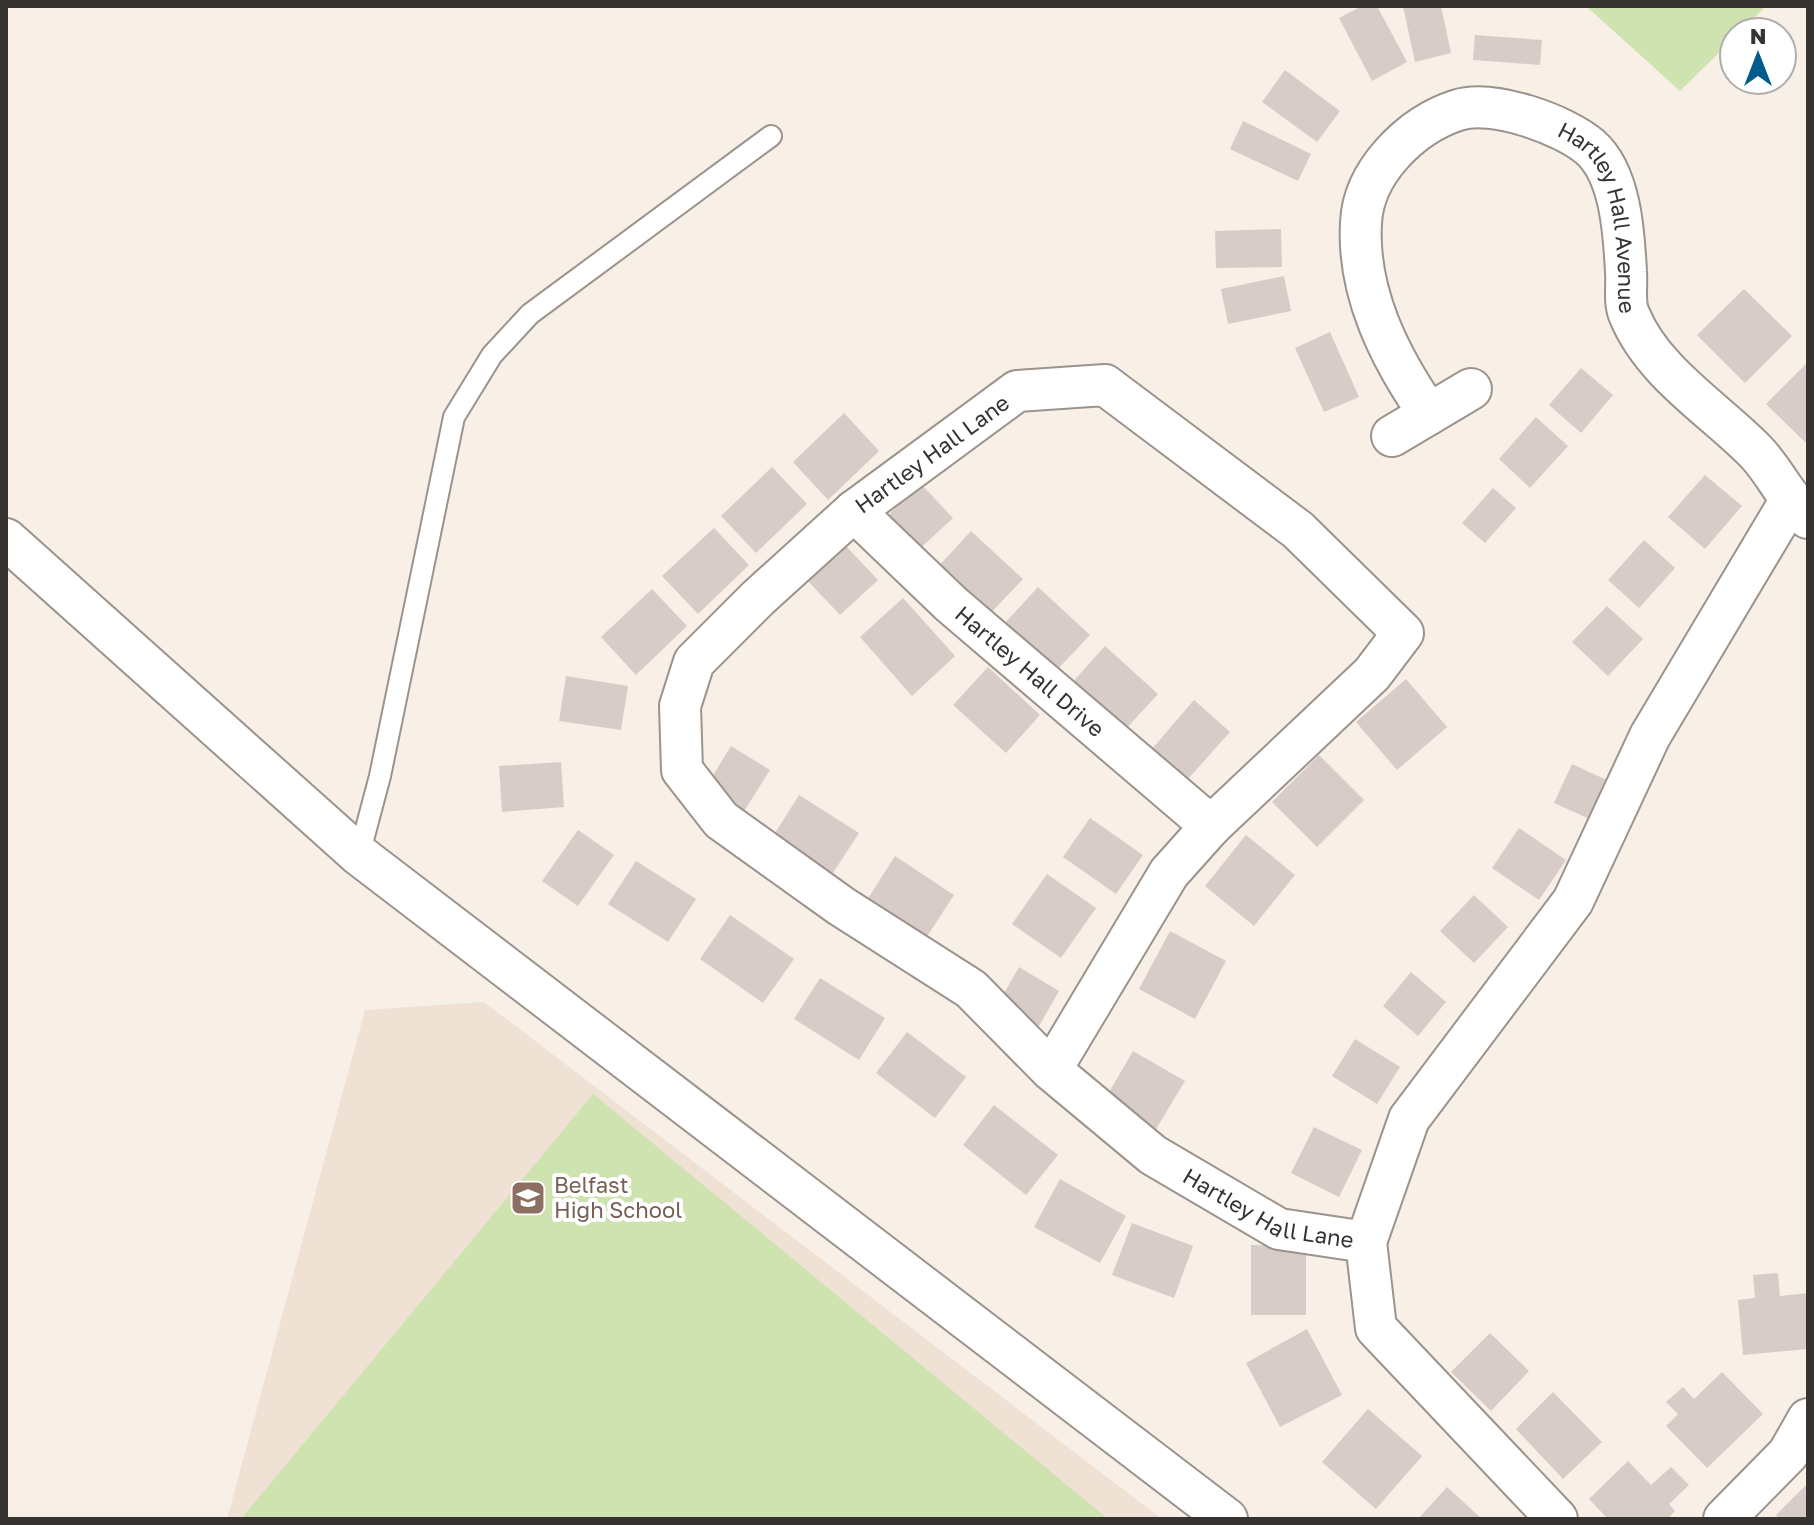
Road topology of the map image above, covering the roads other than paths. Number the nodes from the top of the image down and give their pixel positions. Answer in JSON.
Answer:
{"nodes":[{"id":1,"x":771,"y":136,"type":"dead end"},
{"id":2,"x":1471,"y":389,"type":"dead end"},
{"id":3,"x":1429,"y":414,"type":"junction"},
{"id":4,"x":1392,"y":436,"type":"dead end"},
{"id":5,"x":1799,"y":510,"type":"edge"},
{"id":6,"x":854,"y":511,"type":"junction"},
{"id":7,"x":6,"y":539,"type":"edge"},
{"id":8,"x":1211,"y":826,"type":"junction"},
{"id":9,"x":359,"y":855,"type":"junction"},
{"id":10,"x":1051,"y":1070,"type":"junction"},
{"id":11,"x":1366,"y":1242,"type":"junction"},
{"id":12,"x":1808,"y":1419,"type":"edge"},
{"id":13,"x":1227,"y":1519,"type":"edge"},
{"id":14,"x":1557,"y":1519,"type":"edge"},
{"id":15,"x":1724,"y":1519,"type":"edge"}],
"edges":[{"from":1,"to":9,"type":"lane"},
{"from":2,"to":3,"type":"street"},
{"from":3,"to":4,"type":"street"},
{"from":3,"to":5,"type":"street","name":"Hartley Hall Avenue"},
{"from":5,"to":11,"type":"street"},
{"from":6,"to":8,"type":"street","name":"Hartley Hall Drive"},
{"from":6,"to":8,"type":"street","name":"Hartley Hall Lane"},
{"from":6,"to":10,"type":"street","name":"Hartley Hall Lane"},
{"from":7,"to":9,"type":"street"},
{"from":8,"to":10,"type":"street","name":"Hartley Hall Lane"},
{"from":9,"to":13,"type":"street"},
{"from":10,"to":11,"type":"street","name":"Hartley Hall Lane"},
{"from":11,"to":14,"type":"street","name":"Hartley Hall Lane"},
{"from":12,"to":15,"type":"street"}]}
